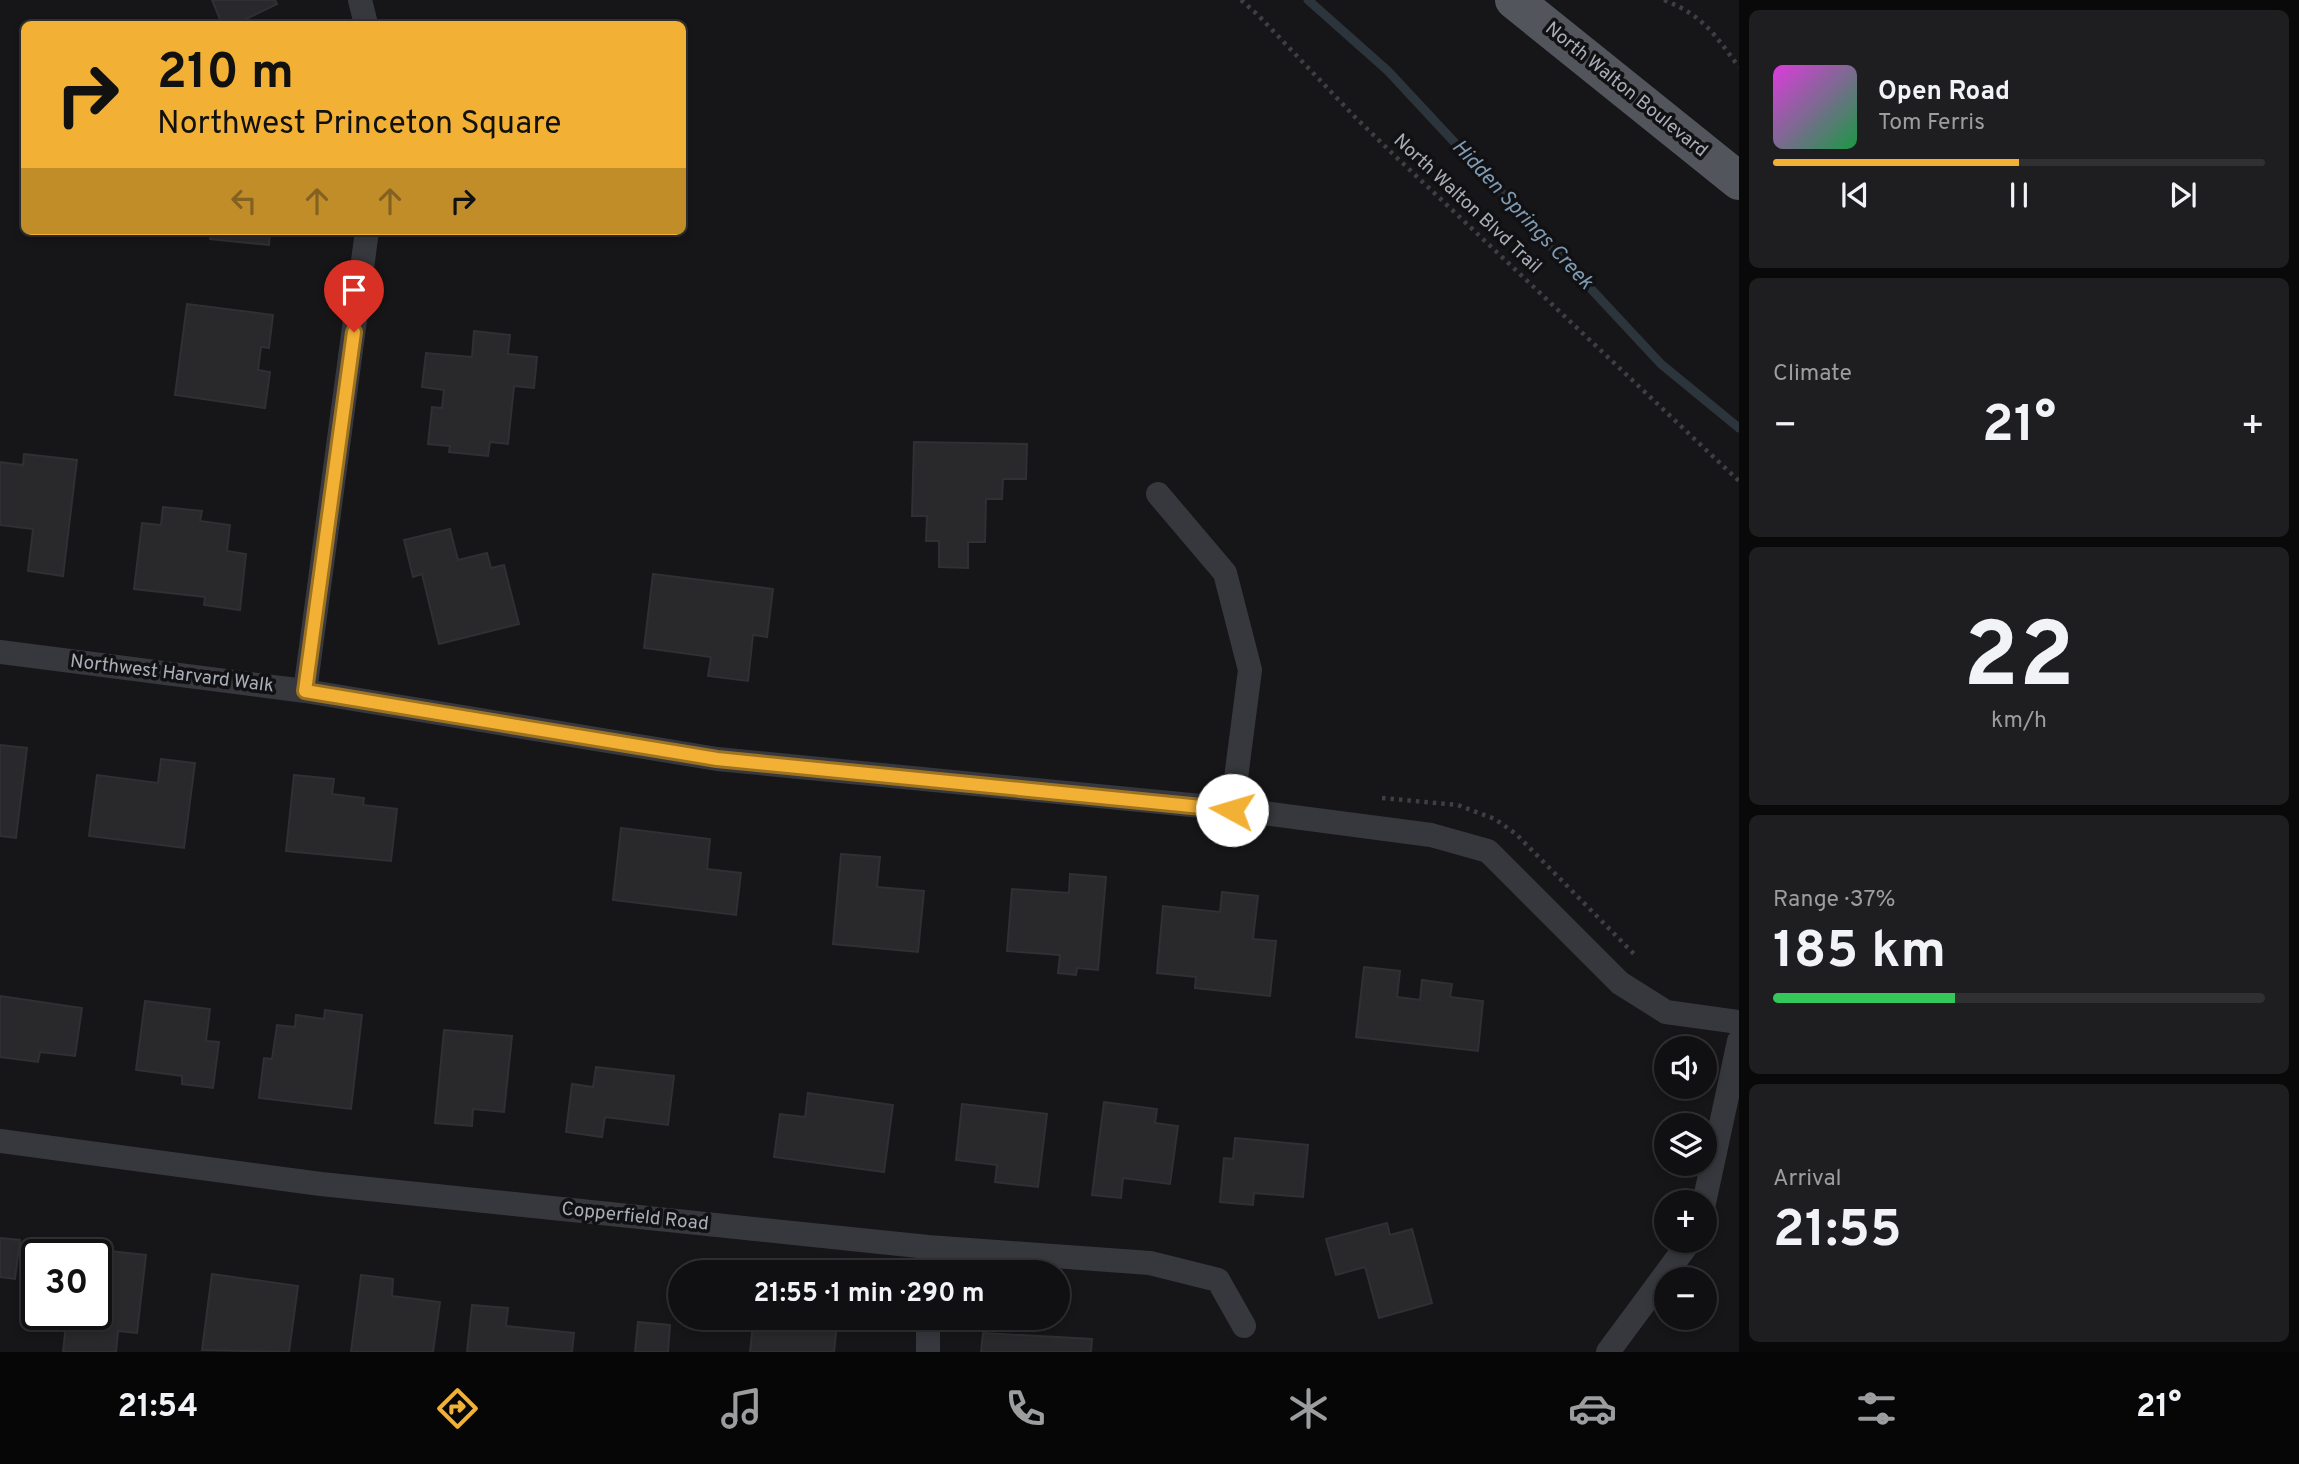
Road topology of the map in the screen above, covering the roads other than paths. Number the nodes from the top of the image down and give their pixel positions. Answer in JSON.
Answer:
{"nodes":[{"id":1,"x":360,"y":0,"type":"edge"},
{"id":2,"x":1514,"y":0,"type":"edge"},
{"id":3,"x":365,"y":21,"type":"edge"},
{"id":4,"x":1739,"y":181,"type":"edge"},
{"id":5,"x":367,"y":235,"type":"edge"},
{"id":6,"x":1158,"y":494,"type":"dead end"},
{"id":7,"x":0,"y":652,"type":"edge"},
{"id":8,"x":305,"y":691,"type":"junction"},
{"id":9,"x":1232,"y":810,"type":"junction"},
{"id":10,"x":1739,"y":1022,"type":"edge"},
{"id":11,"x":1739,"y":1041,"type":"edge"},
{"id":12,"x":0,"y":1141,"type":"edge"},
{"id":13,"x":1707,"y":1190,"type":"edge"},
{"id":14,"x":928,"y":1247,"type":"junction"},
{"id":15,"x":1681,"y":1253,"type":"edge"},
{"id":16,"x":928,"y":1260,"type":"edge"},
{"id":17,"x":1244,"y":1326,"type":"dead end"},
{"id":18,"x":928,"y":1330,"type":"edge"},
{"id":19,"x":928,"y":1352,"type":"edge"},
{"id":20,"x":1608,"y":1352,"type":"edge"}],
"edges":[{"from":1,"to":3,"type":"street"},
{"from":2,"to":4,"type":"main road","name":"North Walton Boulevard"},
{"from":5,"to":8,"type":"street"},
{"from":6,"to":9,"type":"street"},
{"from":7,"to":8,"type":"street","name":"Northwest Harvard Walk"},
{"from":8,"to":9,"type":"street","name":"Northwest Harvard Walk"},
{"from":9,"to":10,"type":"street","name":"Northwest Harvard Walk"},
{"from":11,"to":13,"type":"street"},
{"from":12,"to":14,"type":"street","name":"Copperfield Road"},
{"from":14,"to":16,"type":"street"},
{"from":14,"to":17,"type":"street","name":"Copperfield Road"},
{"from":15,"to":20,"type":"street"},
{"from":18,"to":19,"type":"street"}]}
